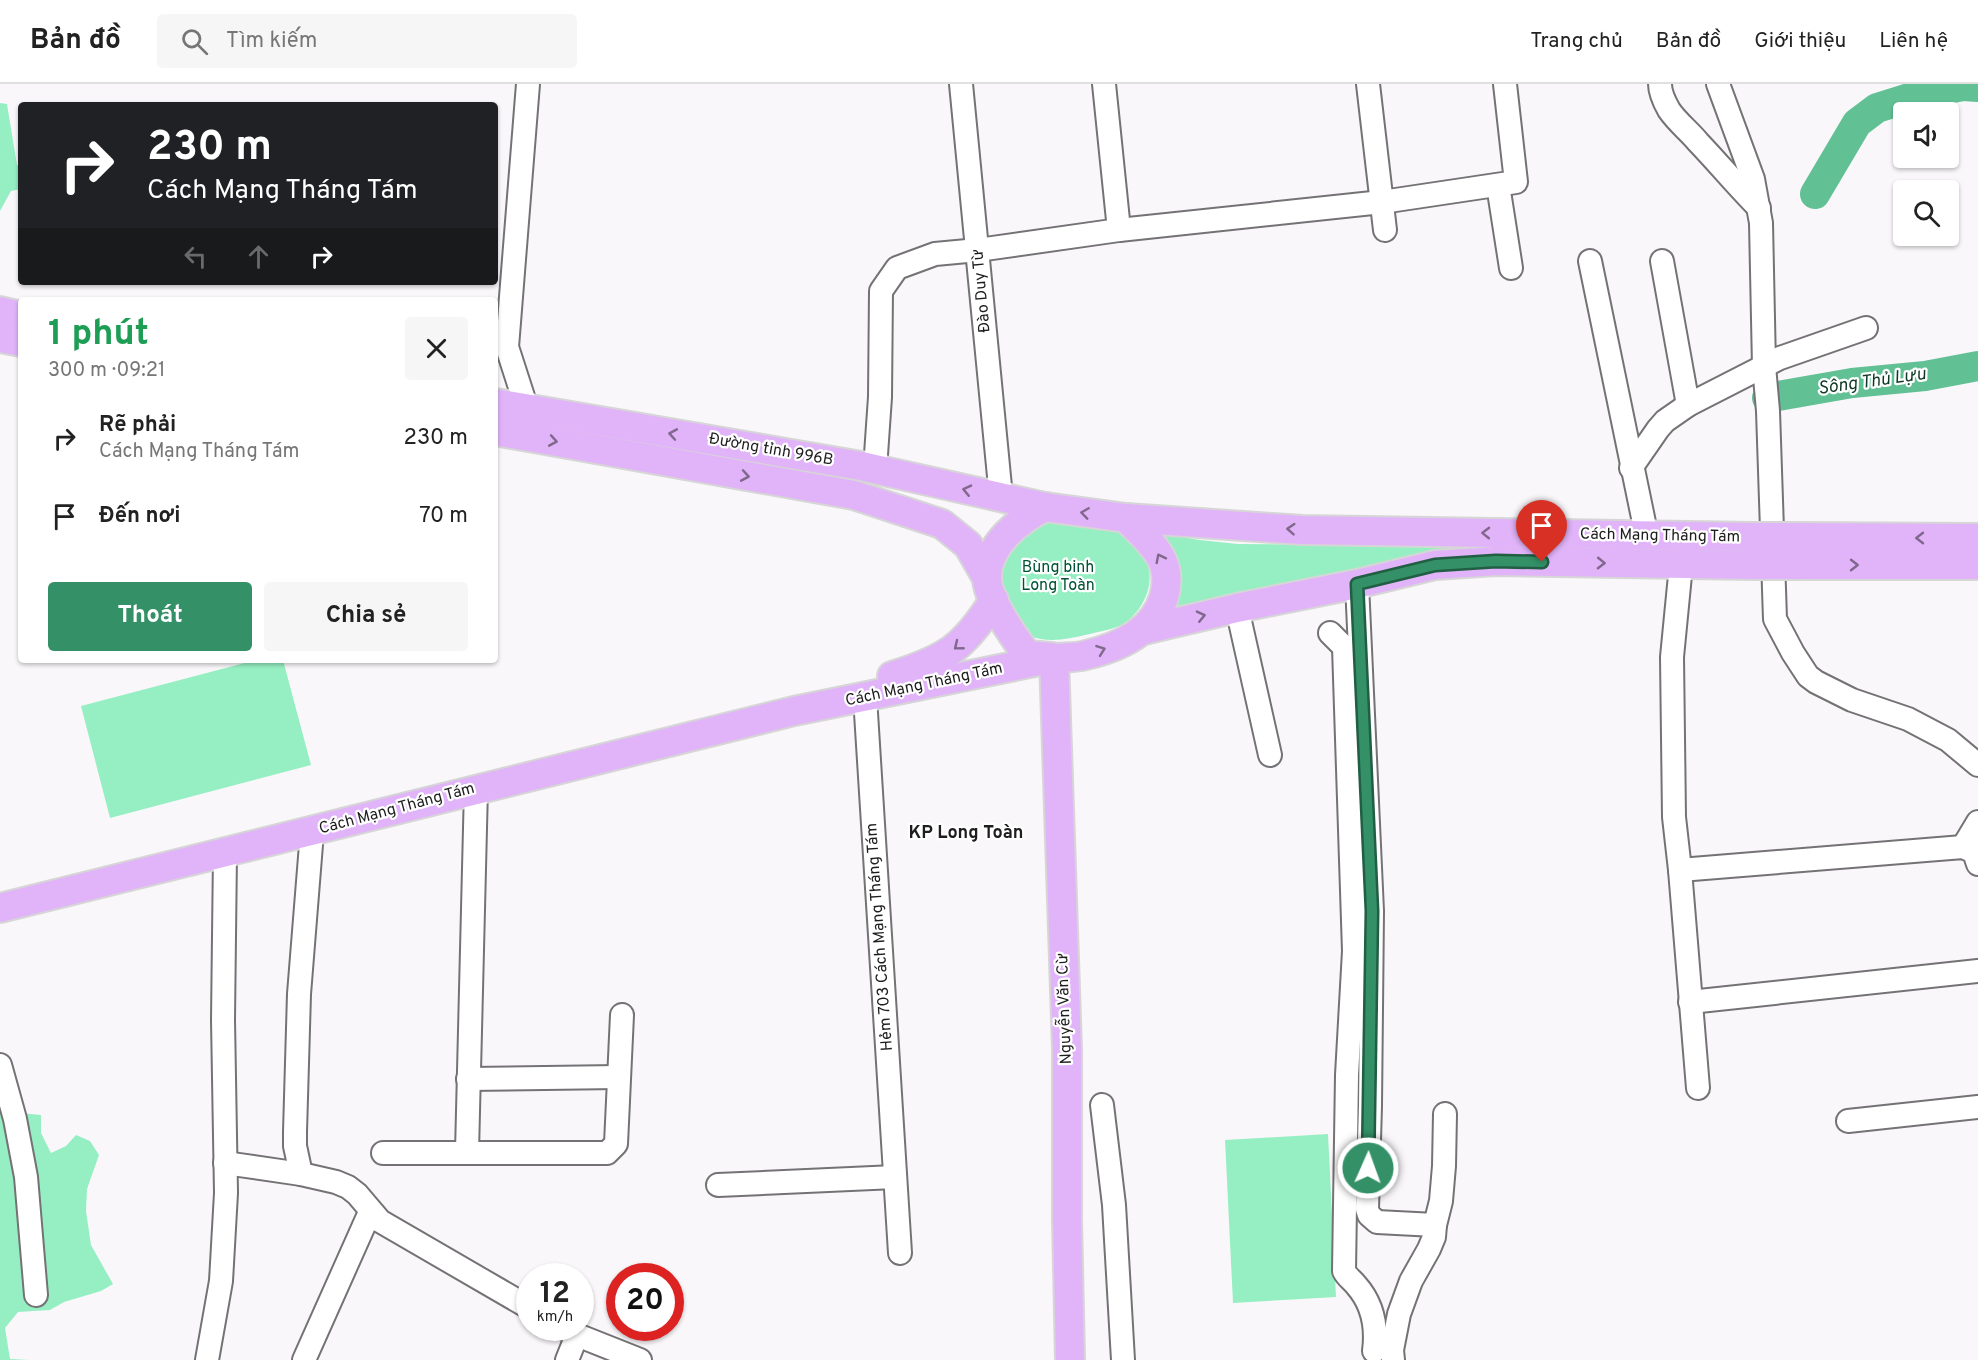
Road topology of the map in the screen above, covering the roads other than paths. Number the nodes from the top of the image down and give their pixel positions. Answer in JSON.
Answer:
{"nodes":[{"id":1,"x":528,"y":84,"type":"edge"},
{"id":2,"x":961,"y":84,"type":"edge"},
{"id":3,"x":1104,"y":84,"type":"edge"},
{"id":4,"x":1368,"y":84,"type":"edge"},
{"id":5,"x":1505,"y":84,"type":"edge"},
{"id":6,"x":1660,"y":84,"type":"edge"},
{"id":7,"x":1718,"y":84,"type":"edge"},
{"id":8,"x":1498,"y":185,"type":"junction"},
{"id":9,"x":1382,"y":202,"type":"junction"},
{"id":10,"x":1759,"y":208,"type":"junction"},
{"id":11,"x":1119,"y":230,"type":"junction"},
{"id":12,"x":1385,"y":230,"type":"dead end"},
{"id":13,"x":978,"y":250,"type":"junction"},
{"id":14,"x":1590,"y":261,"type":"dead end"},
{"id":15,"x":1662,"y":261,"type":"dead end"},
{"id":16,"x":1511,"y":268,"type":"dead end"},
{"id":17,"x":0,"y":311,"type":"edge"},
{"id":18,"x":18,"y":315,"type":"edge"},
{"id":19,"x":1866,"y":328,"type":"dead end"},
{"id":20,"x":0,"y":338,"type":"edge"},
{"id":21,"x":18,"y":341,"type":"edge"},
{"id":22,"x":1764,"y":366,"type":"junction"},
{"id":23,"x":498,"y":404,"type":"edge"},
{"id":24,"x":1688,"y":405,"type":"junction"},
{"id":25,"x":527,"y":409,"type":"junction"},
{"id":26,"x":498,"y":432,"type":"edge"},
{"id":27,"x":868,"y":467,"type":"junction"},
{"id":28,"x":1631,"y":468,"type":"junction"},
{"id":29,"x":854,"y":495,"type":"junction"},
{"id":30,"x":1001,"y":497,"type":"junction"},
{"id":31,"x":1045,"y":507,"type":"junction"},
{"id":32,"x":1126,"y":518,"type":"junction"},
{"id":33,"x":1647,"y":537,"type":"junction"},
{"id":34,"x":1978,"y":538,"type":"edge"},
{"id":35,"x":1681,"y":565,"type":"junction"},
{"id":36,"x":1978,"y":565,"type":"edge"},
{"id":37,"x":1357,"y":584,"type":"junction"},
{"id":38,"x":991,"y":589,"type":"junction"},
{"id":39,"x":1237,"y":608,"type":"junction"},
{"id":40,"x":1144,"y":630,"type":"junction"},
{"id":41,"x":1330,"y":633,"type":"dead end"},
{"id":42,"x":1041,"y":656,"type":"junction"},
{"id":43,"x":865,"y":697,"type":"junction"},
{"id":44,"x":794,"y":711,"type":"junction"},
{"id":45,"x":1270,"y":755,"type":"dead end"},
{"id":46,"x":1978,"y":765,"type":"edge"},
{"id":47,"x":476,"y":788,"type":"junction"},
{"id":48,"x":1978,"y":822,"type":"edge"},
{"id":49,"x":312,"y":832,"type":"junction"},
{"id":50,"x":1963,"y":847,"type":"junction"},
{"id":51,"x":225,"y":854,"type":"junction"},
{"id":52,"x":1978,"y":864,"type":"edge"},
{"id":53,"x":1680,"y":870,"type":"junction"},
{"id":54,"x":0,"y":908,"type":"edge"},
{"id":55,"x":1978,"y":971,"type":"edge"},
{"id":56,"x":1690,"y":1002,"type":"junction"},
{"id":57,"x":622,"y":1015,"type":"dead end"},
{"id":58,"x":0,"y":1065,"type":"edge"},
{"id":59,"x":618,"y":1077,"type":"junction"},
{"id":60,"x":468,"y":1079,"type":"junction"},
{"id":61,"x":1698,"y":1088,"type":"dead end"},
{"id":62,"x":1102,"y":1105,"type":"dead end"},
{"id":63,"x":1978,"y":1107,"type":"edge"},
{"id":64,"x":1445,"y":1113,"type":"dead end"},
{"id":65,"x":1848,"y":1121,"type":"dead end"},
{"id":66,"x":467,"y":1152,"type":"junction"},
{"id":67,"x":383,"y":1154,"type":"dead end"},
{"id":68,"x":225,"y":1163,"type":"junction"},
{"id":69,"x":301,"y":1174,"type":"junction"},
{"id":70,"x":896,"y":1177,"type":"junction"},
{"id":71,"x":718,"y":1185,"type":"dead end"},
{"id":72,"x":370,"y":1212,"type":"junction"},
{"id":73,"x":1435,"y":1225,"type":"junction"},
{"id":74,"x":900,"y":1253,"type":"dead end"},
{"id":75,"x":36,"y":1295,"type":"dead end"},
{"id":76,"x":516,"y":1300,"type":"edge"},
{"id":77,"x":570,"y":1341,"type":"edge"},
{"id":78,"x":594,"y":1341,"type":"edge"},
{"id":79,"x":1384,"y":1356,"type":"edge"},
{"id":80,"x":207,"y":1360,"type":"edge"},
{"id":81,"x":304,"y":1360,"type":"edge"},
{"id":82,"x":567,"y":1360,"type":"edge"},
{"id":83,"x":640,"y":1360,"type":"edge"},
{"id":84,"x":1070,"y":1360,"type":"edge"},
{"id":85,"x":1123,"y":1360,"type":"edge"}],
"edges":[{"from":1,"to":25,"type":"street"},
{"from":2,"to":13,"type":"street","name":"Đào Duy Từ"},
{"from":3,"to":11,"type":"street"},
{"from":4,"to":9,"type":"street"},
{"from":5,"to":8,"type":"street"},
{"from":6,"to":10,"type":"street"},
{"from":7,"to":10,"type":"street"},
{"from":8,"to":9,"type":"street"},
{"from":8,"to":16,"type":"street"},
{"from":9,"to":11,"type":"street"},
{"from":9,"to":12,"type":"street"},
{"from":10,"to":22,"type":"street"},
{"from":11,"to":13,"type":"street"},
{"from":13,"to":27,"type":"street"},
{"from":13,"to":30,"type":"street","name":"Đào Duy Từ"},
{"from":14,"to":28,"type":"street"},
{"from":15,"to":24,"type":"street"},
{"from":17,"to":18,"type":"main road"},
{"from":19,"to":22,"type":"street"},
{"from":20,"to":21,"type":"main road"},
{"from":22,"to":24,"type":"street"},
{"from":22,"to":46,"type":"street"},
{"from":23,"to":25,"type":"main road","name":"Đường tỉnh 996B"},
{"from":24,"to":28,"type":"street"},
{"from":27,"to":25,"type":"main road","name":"Đường tỉnh 996B","one_way":true},
{"from":26,"to":29,"type":"main road","name":"Đường tỉnh 996B","one_way":true},
{"from":27,"to":29,"type":"main road"},
{"from":30,"to":27,"type":"main road","name":"Đường tỉnh 996B","one_way":true},
{"from":28,"to":33,"type":"street"},
{"from":29,"to":38,"type":"main road","name":"Đường tỉnh 996B"},
{"from":30,"to":31,"type":"main road","name":"Đường tỉnh 996B"},
{"from":32,"to":31,"type":"main road","one_way":true},
{"from":31,"to":38,"type":"main road"},
{"from":33,"to":32,"type":"main road","name":"Cách Mạng Tháng Tám","one_way":true},
{"from":40,"to":32,"type":"main road","one_way":true},
{"from":34,"to":33,"type":"main road","name":"Cách Mạng Tháng Tám","one_way":true,"bridge":true},
{"from":35,"to":36,"type":"main road","name":"Cách Mạng Tháng Tám","one_way":true,"bridge":true},
{"from":37,"to":35,"type":"main road","name":"Cách Mạng Tháng Tám","one_way":true},
{"from":35,"to":53,"type":"street"},
{"from":37,"to":39,"type":"main road","name":"Cách Mạng Tháng Tám"},
{"from":37,"to":73,"type":"street"},
{"from":38,"to":42,"type":"main road"},
{"from":38,"to":44,"type":"main road","name":"Cách Mạng Tháng Tám","one_way":true},
{"from":40,"to":39,"type":"main road","name":"Cách Mạng Tháng Tám","one_way":true},
{"from":39,"to":45,"type":"street"},
{"from":42,"to":40,"type":"main road","one_way":true},
{"from":41,"to":79,"type":"street"},
{"from":42,"to":43,"type":"main road","name":"Cách Mạng Tháng Tám"},
{"from":42,"to":84,"type":"main road","name":"Nguyễn Văn Cừ"},
{"from":43,"to":44,"type":"main road","name":"Cách Mạng Tháng Tám"},
{"from":43,"to":70,"type":"street","name":"Hẻm 703 Cách Mạng Tháng Tám"},
{"from":44,"to":47,"type":"main road","name":"Cách Mạng Tháng Tám"},
{"from":47,"to":49,"type":"main road","name":"Cách Mạng Tháng Tám"},
{"from":47,"to":60,"type":"street"},
{"from":48,"to":50,"type":"street"},
{"from":49,"to":51,"type":"main road","name":"Cách Mạng Tháng Tám"},
{"from":49,"to":69,"type":"street"},
{"from":50,"to":52,"type":"street"},
{"from":50,"to":53,"type":"street"},
{"from":51,"to":54,"type":"main road","name":"Cách Mạng Tháng Tám"},
{"from":51,"to":68,"type":"street"},
{"from":53,"to":56,"type":"street"},
{"from":55,"to":56,"type":"street"},
{"from":56,"to":61,"type":"street"},
{"from":57,"to":59,"type":"street"},
{"from":58,"to":75,"type":"street"},
{"from":59,"to":60,"type":"street"},
{"from":59,"to":66,"type":"street"},
{"from":60,"to":66,"type":"street"},
{"from":62,"to":85,"type":"street"},
{"from":63,"to":65,"type":"street"},
{"from":64,"to":73,"type":"street"},
{"from":66,"to":67,"type":"street"},
{"from":68,"to":69,"type":"street"},
{"from":68,"to":80,"type":"street"},
{"from":69,"to":72,"type":"street"},
{"from":70,"to":71,"type":"street"},
{"from":70,"to":74,"type":"street","name":"Hẻm 703 Cách Mạng Tháng Tám"},
{"from":72,"to":76,"type":"street"},
{"from":72,"to":81,"type":"street"},
{"from":73,"to":79,"type":"street"},
{"from":77,"to":82,"type":"street"},
{"from":78,"to":83,"type":"street"}]}
